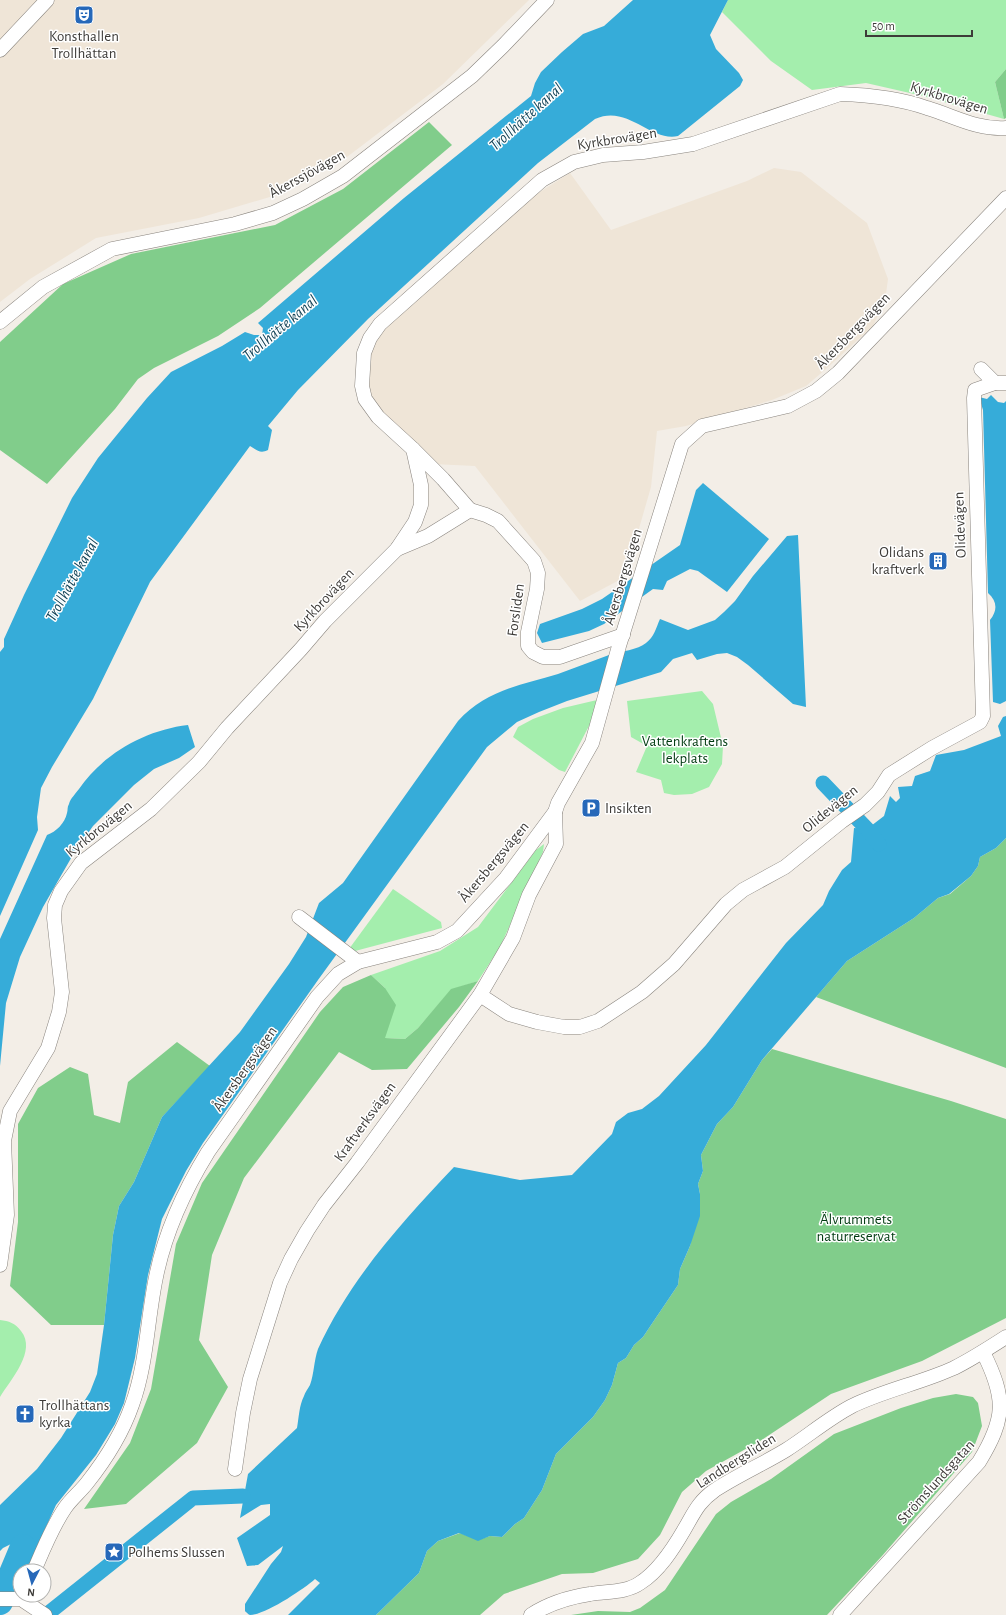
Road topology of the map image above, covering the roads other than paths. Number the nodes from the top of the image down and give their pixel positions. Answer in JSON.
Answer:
{"nodes":[{"id":1,"x":47,"y":0,"type":"edge"},
{"id":2,"x":547,"y":0,"type":"edge"},
{"id":3,"x":0,"y":50,"type":"edge"},
{"id":4,"x":1006,"y":128,"type":"edge"},
{"id":5,"x":1006,"y":198,"type":"edge"},
{"id":6,"x":0,"y":322,"type":"edge"},
{"id":7,"x":981,"y":369,"type":"dead end"},
{"id":8,"x":1000,"y":383,"type":"edge"},
{"id":9,"x":413,"y":449,"type":"junction"},
{"id":10,"x":470,"y":510,"type":"junction"},
{"id":11,"x":397,"y":549,"type":"junction"},
{"id":12,"x":621,"y":641,"type":"junction"},
{"id":13,"x":555,"y":812,"type":"junction"},
{"id":14,"x":299,"y":917,"type":"dead end"},
{"id":15,"x":358,"y":962,"type":"junction"},
{"id":16,"x":480,"y":995,"type":"junction"},
{"id":17,"x":0,"y":1265,"type":"edge"},
{"id":18,"x":1006,"y":1337,"type":"edge"},
{"id":19,"x":983,"y":1352,"type":"junction"},
{"id":20,"x":235,"y":1469,"type":"dead end"},
{"id":21,"x":37,"y":1563,"type":"edge"},
{"id":22,"x":0,"y":1599,"type":"edge"},
{"id":23,"x":12,"y":1599,"type":"edge"},
{"id":24,"x":28,"y":1603,"type":"edge"},
{"id":25,"x":45,"y":1615,"type":"edge"},
{"id":26,"x":531,"y":1615,"type":"edge"},
{"id":27,"x":840,"y":1615,"type":"edge"}],
"edges":[{"from":1,"to":3,"type":"street"},
{"from":2,"to":6,"type":"street","name":"Åkerssjövägen"},
{"from":4,"to":9,"type":"street","name":"Kyrkbrovägen"},
{"from":5,"to":12,"type":"street","name":"Åkersbergsvägen"},
{"from":7,"to":8,"type":"street"},
{"from":8,"to":16,"type":"street","name":"Olidevägen"},
{"from":9,"to":10,"type":"street","name":"Kyrkbrovägen"},
{"from":9,"to":11,"type":"street","name":"Kyrkbrovägen"},
{"from":10,"to":11,"type":"street","name":"Kyrkbrovägen"},
{"from":10,"to":12,"type":"street","name":"Forsliden"},
{"from":11,"to":17,"type":"street","name":"Kyrkbrovägen"},
{"from":12,"to":13,"type":"street","name":"Åkersbergsvägen"},
{"from":13,"to":15,"type":"street","name":"Åkersbergsvägen"},
{"from":13,"to":16,"type":"street","name":"Kraftverksvägen"},
{"from":14,"to":15,"type":"street"},
{"from":15,"to":21,"type":"street","name":"Åkersbergsvägen"},
{"from":16,"to":20,"type":"street","name":"Kraftverksvägen"},
{"from":18,"to":19,"type":"street","name":"Landbergsliden"},
{"from":19,"to":26,"type":"street","name":"Landbergsliden"},
{"from":19,"to":27,"type":"street","name":"Strömslundsgatan"},
{"from":22,"to":23,"type":"street"},
{"from":24,"to":25,"type":"street"}]}
